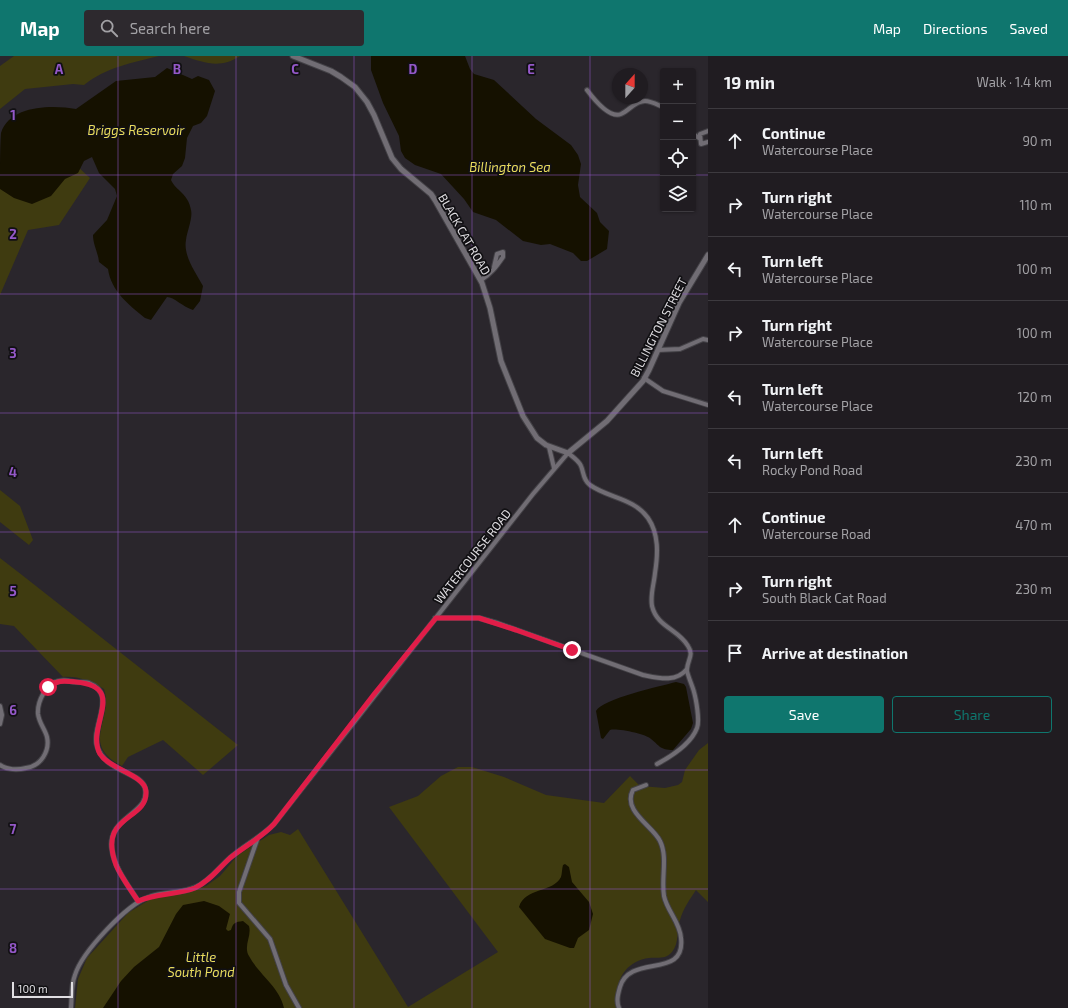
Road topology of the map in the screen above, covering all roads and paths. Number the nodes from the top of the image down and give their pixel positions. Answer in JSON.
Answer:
{"nodes":[{"id":1,"x":293,"y":56,"type":"edge"},
{"id":2,"x":587,"y":90,"type":"dead end"},
{"id":3,"x":660,"y":106,"type":"edge"},
{"id":4,"x":708,"y":131,"type":"edge"},
{"id":5,"x":696,"y":136,"type":"edge"},
{"id":6,"x":699,"y":138,"type":"junction"},
{"id":7,"x":708,"y":142,"type":"edge"},
{"id":8,"x":708,"y":255,"type":"edge"},
{"id":9,"x":494,"y":267,"type":"dead end"},
{"id":10,"x":481,"y":280,"type":"junction"},
{"id":11,"x":708,"y":340,"type":"edge"},
{"id":12,"x":658,"y":350,"type":"junction"},
{"id":13,"x":644,"y":378,"type":"junction"},
{"id":14,"x":708,"y":405,"type":"edge"},
{"id":15,"x":549,"y":447,"type":"junction"},
{"id":16,"x":568,"y":454,"type":"junction"},
{"id":17,"x":554,"y":468,"type":"junction"},
{"id":18,"x":436,"y":618,"type":"junction"},
{"id":19,"x":687,"y":669,"type":"junction"},
{"id":20,"x":0,"y":706,"type":"edge"},
{"id":21,"x":0,"y":724,"type":"edge"},
{"id":22,"x":658,"y":764,"type":"dead end"},
{"id":23,"x":0,"y":765,"type":"edge"},
{"id":24,"x":646,"y":785,"type":"dead end"},
{"id":25,"x":258,"y":840,"type":"junction"},
{"id":26,"x":138,"y":901,"type":"junction"},
{"id":27,"x":71,"y":1008,"type":"edge"},
{"id":28,"x":299,"y":1008,"type":"edge"},
{"id":29,"x":618,"y":1008,"type":"edge"}],
"edges":[{"from":1,"to":10,"type":"street","name":"BLACK CAT ROAD"},
{"from":2,"to":3,"type":"street"},
{"from":4,"to":6,"type":"street"},
{"from":5,"to":6,"type":"street"},
{"from":6,"to":7,"type":"street"},
{"from":8,"to":12,"type":"street","name":"BILLINGTON STREET"},
{"from":9,"to":10,"type":"street"},
{"from":10,"to":15,"type":"street","name":"BLACK CAT ROAD"},
{"from":11,"to":12,"type":"street"},
{"from":12,"to":13,"type":"street","name":"BILLINGTON STREET"},
{"from":13,"to":14,"type":"street"},
{"from":13,"to":16,"type":"street","name":"BILLINGTON STREET"},
{"from":15,"to":16,"type":"street","name":"BLACK CAT ROAD"},
{"from":15,"to":17,"type":"street"},
{"from":16,"to":17,"type":"street","name":"WATERCOURSE ROAD"},
{"from":16,"to":19,"type":"street","name":"BLACK CAT ROAD"},
{"from":17,"to":18,"type":"street","name":"WATERCOURSE ROAD"},
{"from":18,"to":19,"type":"street"},
{"from":18,"to":25,"type":"street","name":"WATERCOURSE ROAD"},
{"from":19,"to":22,"type":"street","name":"BLACK CAT ROAD"},
{"from":20,"to":21,"type":"street"},
{"from":23,"to":26,"type":"street"},
{"from":24,"to":29,"type":"street"},
{"from":25,"to":26,"type":"street"},
{"from":25,"to":28,"type":"street"},
{"from":26,"to":27,"type":"street"}]}
